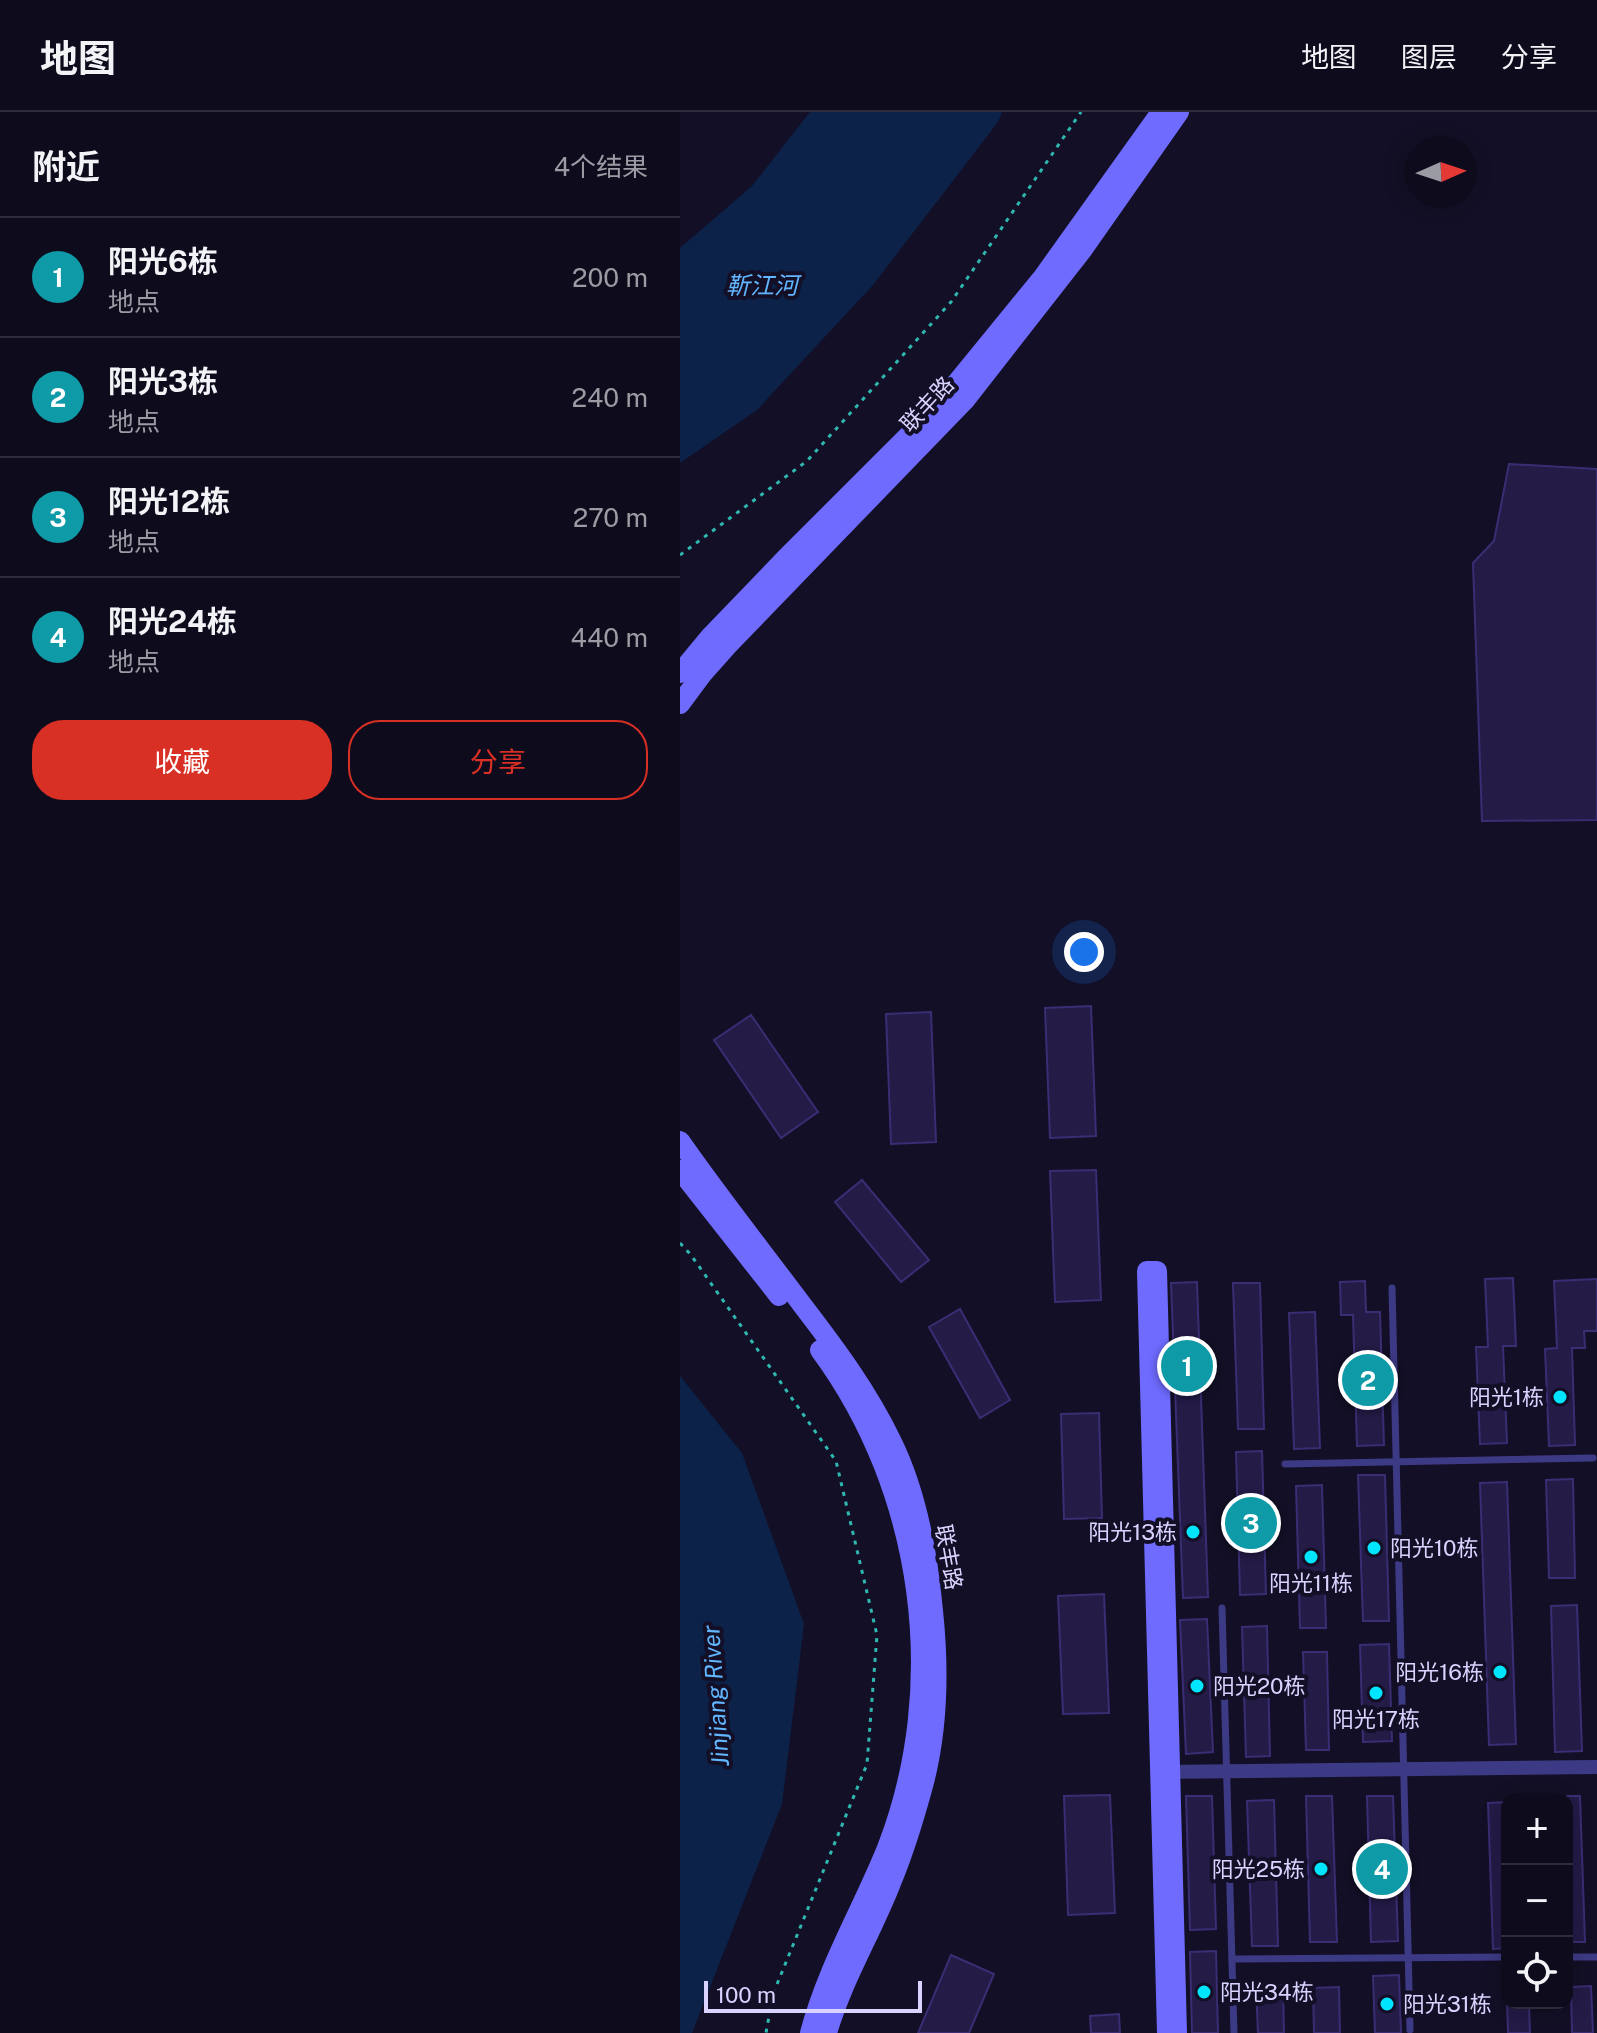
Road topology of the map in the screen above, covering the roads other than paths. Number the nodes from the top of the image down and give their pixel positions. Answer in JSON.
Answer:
{"nodes":[{"id":1,"x":1161,"y":112,"type":"edge"},
{"id":2,"x":1179,"y":112,"type":"edge"},
{"id":3,"x":680,"y":673,"type":"edge"},
{"id":4,"x":680,"y":704,"type":"edge"},
{"id":5,"x":680,"y":1141,"type":"edge"},
{"id":6,"x":680,"y":1170,"type":"edge"},
{"id":7,"x":1392,"y":1288,"type":"dead end"},
{"id":8,"x":1593,"y":1458,"type":"dead end"},
{"id":9,"x":1396,"y":1461,"type":"junction"},
{"id":10,"x":1285,"y":1464,"type":"dead end"},
{"id":11,"x":1222,"y":1608,"type":"dead end"},
{"id":12,"x":1597,"y":1767,"type":"edge"},
{"id":13,"x":1403,"y":1769,"type":"junction"},
{"id":14,"x":1165,"y":1772,"type":"junction"},
{"id":15,"x":1226,"y":1772,"type":"junction"},
{"id":16,"x":1408,"y":1957,"type":"junction"},
{"id":17,"x":1501,"y":1957,"type":"edge"},
{"id":18,"x":1573,"y":1957,"type":"edge"},
{"id":19,"x":1597,"y":1957,"type":"edge"},
{"id":20,"x":1232,"y":1959,"type":"junction"},
{"id":21,"x":1410,"y":2030,"type":"dead end"},
{"id":22,"x":810,"y":2033,"type":"edge"},
{"id":23,"x":827,"y":2033,"type":"edge"},
{"id":24,"x":1167,"y":2033,"type":"edge"},
{"id":25,"x":1177,"y":2033,"type":"edge"},
{"id":26,"x":1234,"y":2033,"type":"edge"}],
"edges":[{"from":1,"to":3,"type":"main road","name":"联丰路"},
{"from":2,"to":4,"type":"main road","name":"联丰路"},
{"from":5,"to":23,"type":"main road","name":"联丰路"},
{"from":6,"to":22,"type":"main road","name":"联丰路"},
{"from":7,"to":9,"type":"lane"},
{"from":8,"to":9,"type":"lane"},
{"from":9,"to":10,"type":"lane"},
{"from":9,"to":13,"type":"lane"},
{"from":11,"to":15,"type":"lane"},
{"from":12,"to":13,"type":"street"},
{"from":13,"to":15,"type":"street"},
{"from":13,"to":16,"type":"lane"},
{"from":14,"to":14,"type":"main road"},
{"from":14,"to":15,"type":"street"},
{"from":14,"to":24,"type":"main road"},
{"from":14,"to":25,"type":"main road"},
{"from":15,"to":20,"type":"lane"},
{"from":16,"to":17,"type":"lane"},
{"from":16,"to":20,"type":"lane"},
{"from":16,"to":21,"type":"lane"},
{"from":18,"to":19,"type":"lane"},
{"from":20,"to":26,"type":"lane"}]}
